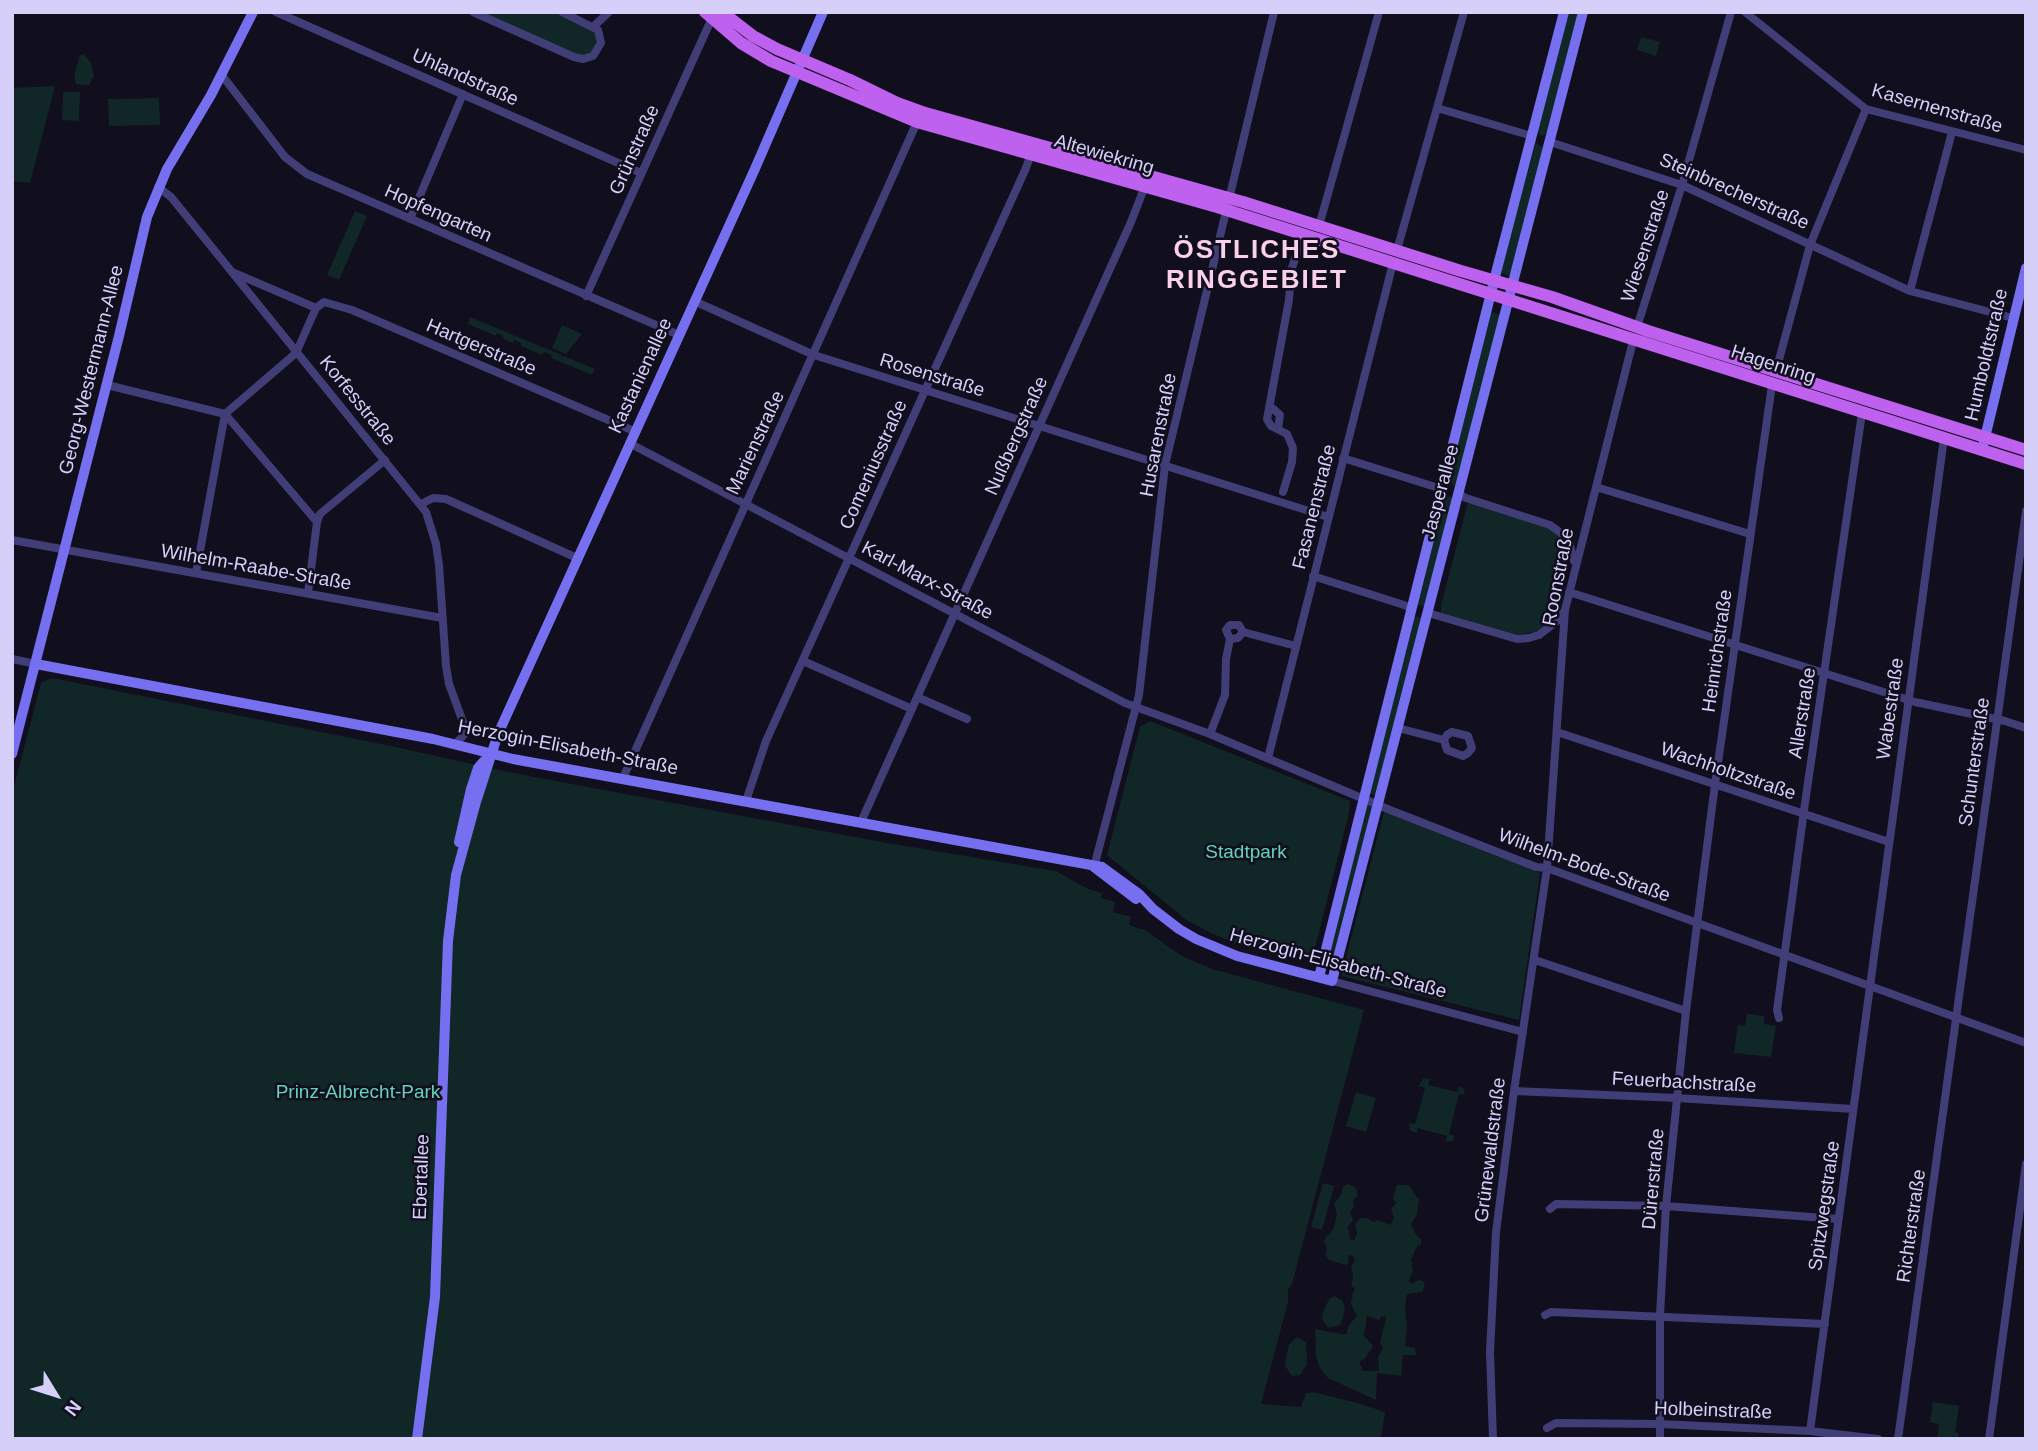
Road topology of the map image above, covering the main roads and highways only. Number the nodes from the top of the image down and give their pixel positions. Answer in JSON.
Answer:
{"nodes":[{"id":1,"x":713,"y":14,"type":"edge"},
{"id":2,"x":1032,"y":149,"type":"junction"},
{"id":3,"x":1228,"y":204,"type":"junction"},
{"id":4,"x":1395,"y":257,"type":"junction"},
{"id":5,"x":1514,"y":286,"type":"joint"},
{"id":6,"x":1509,"y":301,"type":"joint"},
{"id":7,"x":1984,"y":444,"type":"junction"},
{"id":8,"x":2026,"y":450,"type":"edge"},
{"id":9,"x":2026,"y":464,"type":"edge"}],
"edges":[{"from":1,"to":2,"type":"main road","name":"Altewiekring"},
{"from":1,"to":2,"type":"main road","name":"Altewiekring"},
{"from":2,"to":3,"type":"main road","name":"Altewiekring"},
{"from":2,"to":3,"type":"main road","name":"Altewiekring"},
{"from":3,"to":4,"type":"main road","name":"Altewiekring"},
{"from":3,"to":4,"type":"main road","name":"Altewiekring"},
{"from":4,"to":5,"type":"main road","name":"Altewiekring"},
{"from":4,"to":6,"type":"main road","name":"Altewiekring"},
{"from":5,"to":7,"type":"main road","name":"Hagenring"},
{"from":6,"to":7,"type":"main road","name":"Hagenring"},
{"from":7,"to":8,"type":"main road","name":"Hagenring"},
{"from":7,"to":9,"type":"main road","name":"Hagenring"}]}
